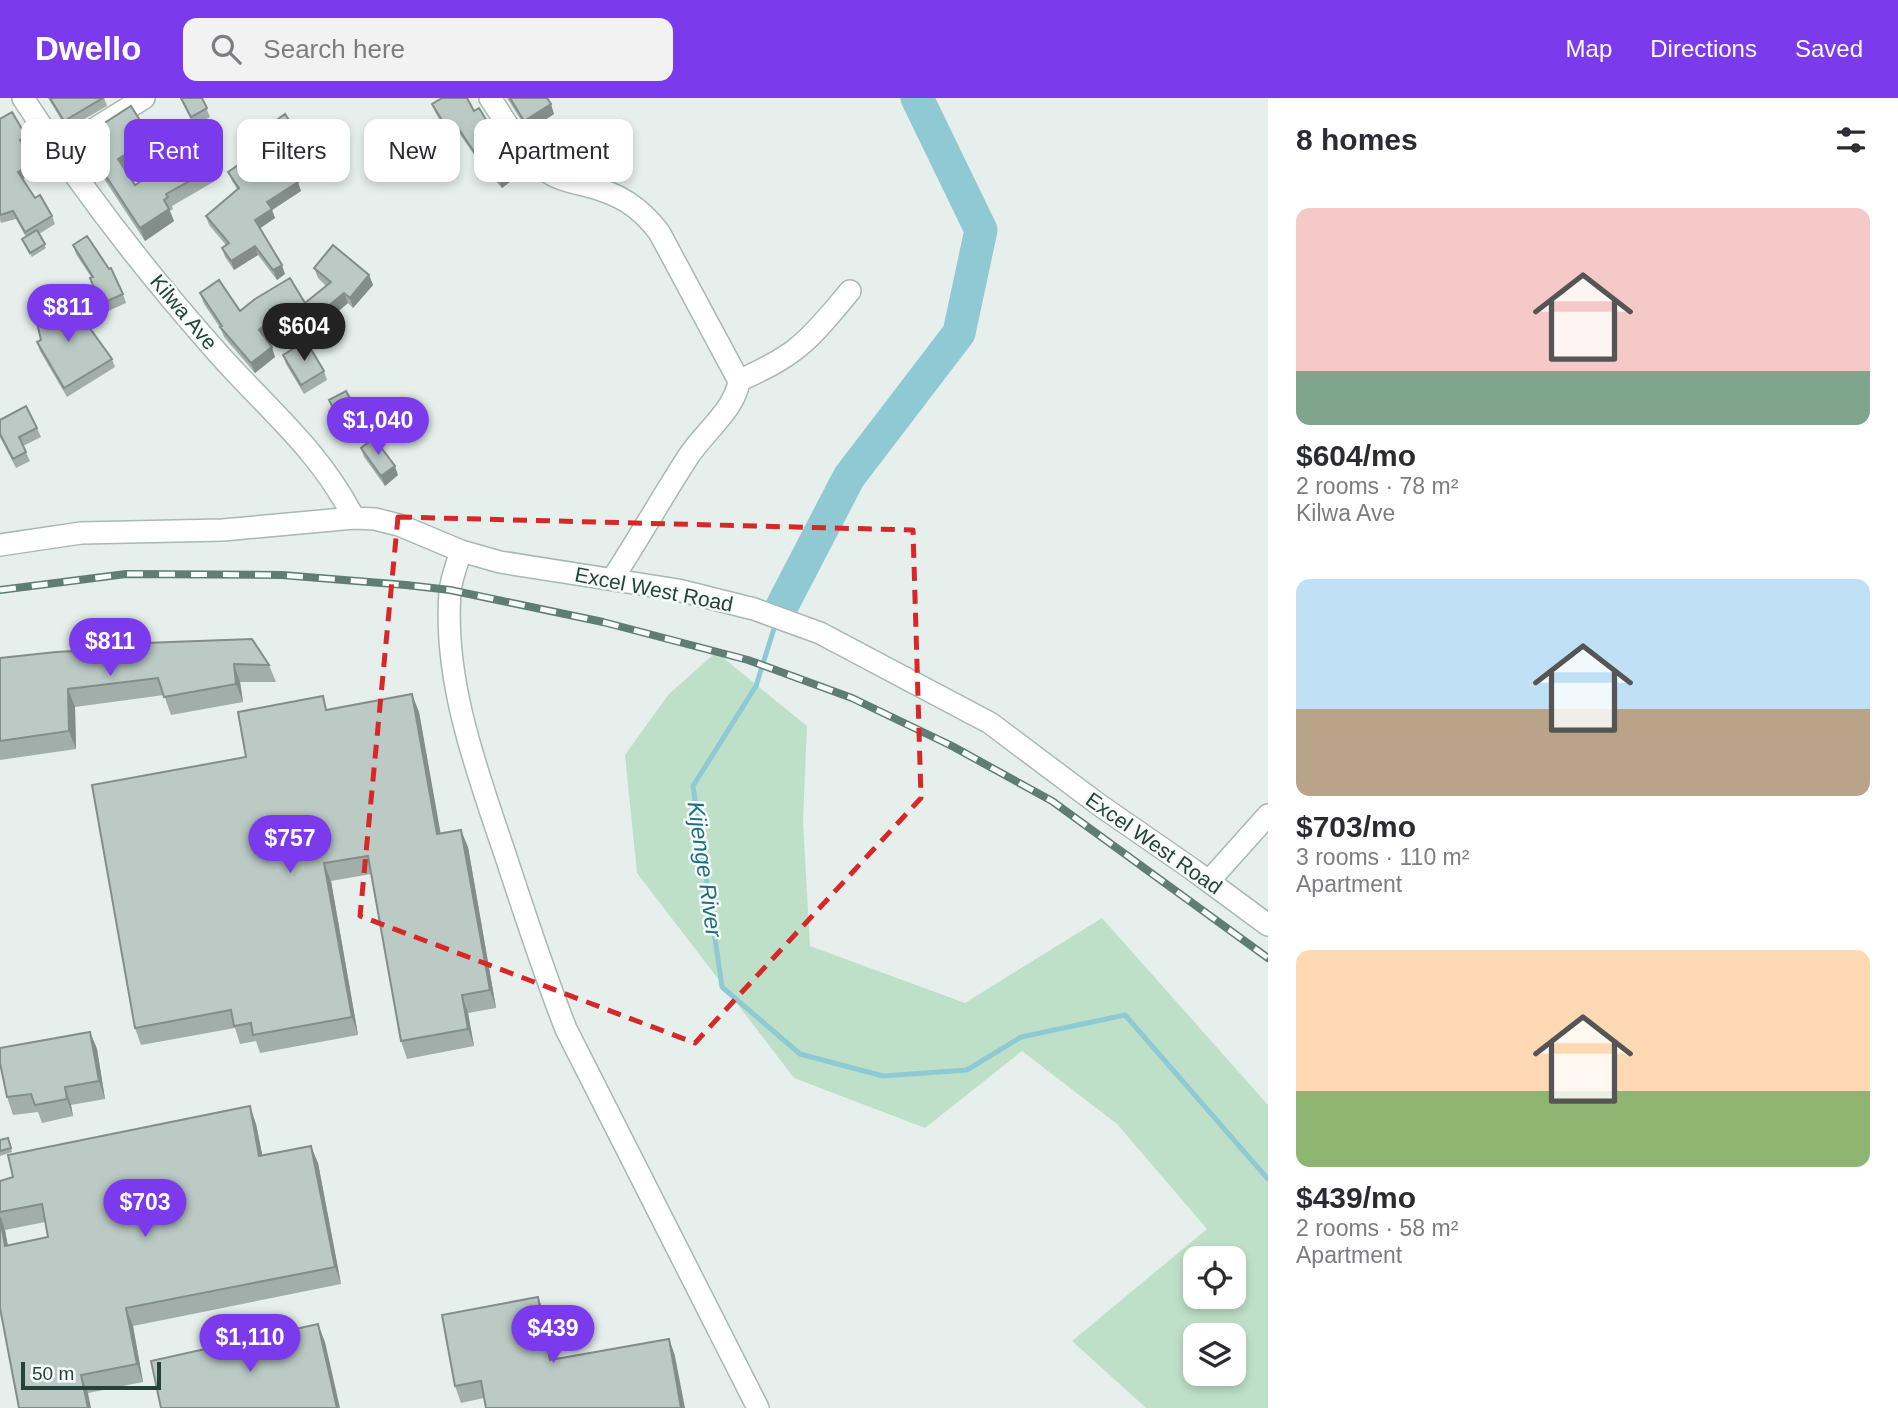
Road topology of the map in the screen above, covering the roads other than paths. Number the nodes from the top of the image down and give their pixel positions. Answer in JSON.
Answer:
{"nodes":[{"id":1,"x":23,"y":98,"type":"edge"},
{"id":2,"x":144,"y":98,"type":"edge"},
{"id":3,"x":490,"y":98,"type":"edge"},
{"id":4,"x":37,"y":119,"type":"edge"},
{"id":5,"x":110,"y":119,"type":"edge"},
{"id":6,"x":81,"y":182,"type":"edge"},
{"id":7,"x":850,"y":291,"type":"dead end"},
{"id":8,"x":739,"y":381,"type":"junction"},
{"id":9,"x":354,"y":518,"type":"junction"},
{"id":10,"x":0,"y":545,"type":"edge"},
{"id":11,"x":461,"y":551,"type":"junction"},
{"id":12,"x":613,"y":578,"type":"junction"},
{"id":13,"x":1268,"y":815,"type":"edge"},
{"id":14,"x":1209,"y":881,"type":"junction"},
{"id":15,"x":1268,"y":925,"type":"edge"},
{"id":16,"x":758,"y":1408,"type":"edge"}],
"edges":[{"from":1,"to":4,"type":"street","name":"Kilwa Ave"},
{"from":2,"to":5,"type":"street"},
{"from":3,"to":8,"type":"street"},
{"from":6,"to":9,"type":"street","name":"Kilwa Ave"},
{"from":7,"to":8,"type":"street"},
{"from":8,"to":12,"type":"street"},
{"from":9,"to":10,"type":"street","name":"Excel West Road"},
{"from":9,"to":11,"type":"street","name":"Excel West Road"},
{"from":11,"to":12,"type":"street","name":"Excel West Road"},
{"from":11,"to":16,"type":"street"},
{"from":12,"to":14,"type":"street","name":"Excel West Road"},
{"from":13,"to":14,"type":"street"},
{"from":14,"to":15,"type":"street","name":"Excel West Road"}]}
